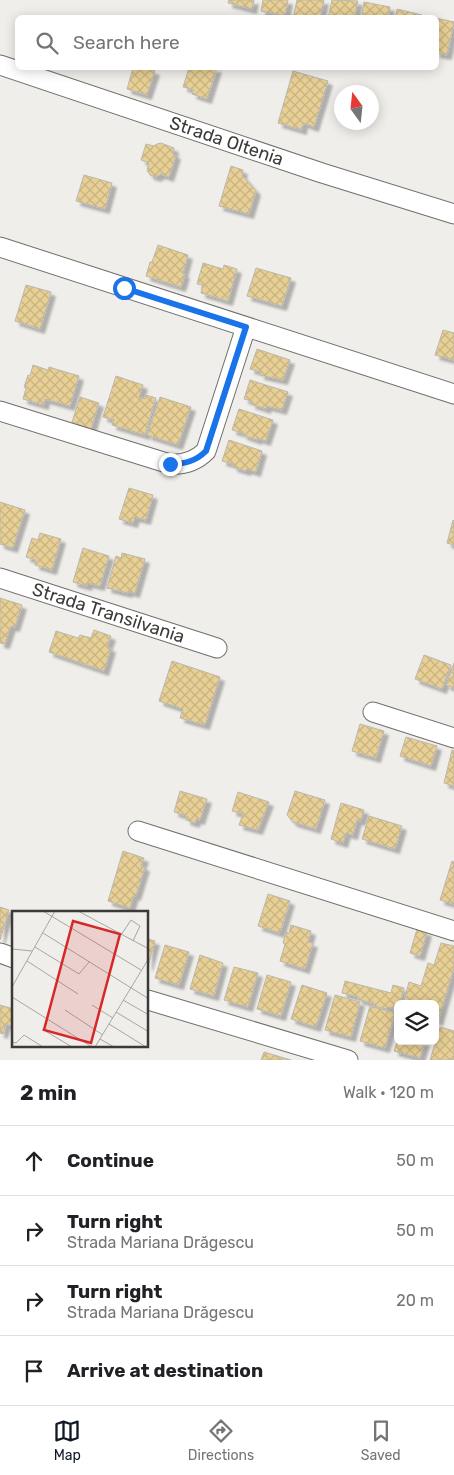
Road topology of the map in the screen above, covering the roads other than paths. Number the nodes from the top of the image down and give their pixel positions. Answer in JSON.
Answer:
{"nodes":[{"id":1,"x":0,"y":65,"type":"edge"},
{"id":2,"x":454,"y":214,"type":"edge"},
{"id":3,"x":0,"y":247,"type":"edge"},
{"id":4,"x":246,"y":327,"type":"junction"},
{"id":5,"x":454,"y":394,"type":"edge"},
{"id":6,"x":0,"y":411,"type":"edge"},
{"id":7,"x":0,"y":578,"type":"edge"},
{"id":8,"x":217,"y":648,"type":"dead end"},
{"id":9,"x":373,"y":712,"type":"dead end"},
{"id":10,"x":454,"y":738,"type":"edge"},
{"id":11,"x":138,"y":831,"type":"dead end"},
{"id":12,"x":454,"y":931,"type":"edge"},
{"id":13,"x":0,"y":953,"type":"edge"},
{"id":14,"x":12,"y":957,"type":"edge"},
{"id":15,"x":149,"y":1000,"type":"edge"},
{"id":16,"x":348,"y":1060,"type":"edge"}],
"edges":[{"from":1,"to":2,"type":"street","name":"Strada Oltenia"},
{"from":3,"to":4,"type":"street"},
{"from":4,"to":5,"type":"street"},
{"from":4,"to":6,"type":"street"},
{"from":7,"to":8,"type":"street","name":"Strada Transilvania"},
{"from":9,"to":10,"type":"street"},
{"from":11,"to":12,"type":"street"},
{"from":13,"to":14,"type":"street"},
{"from":15,"to":16,"type":"street"}]}
